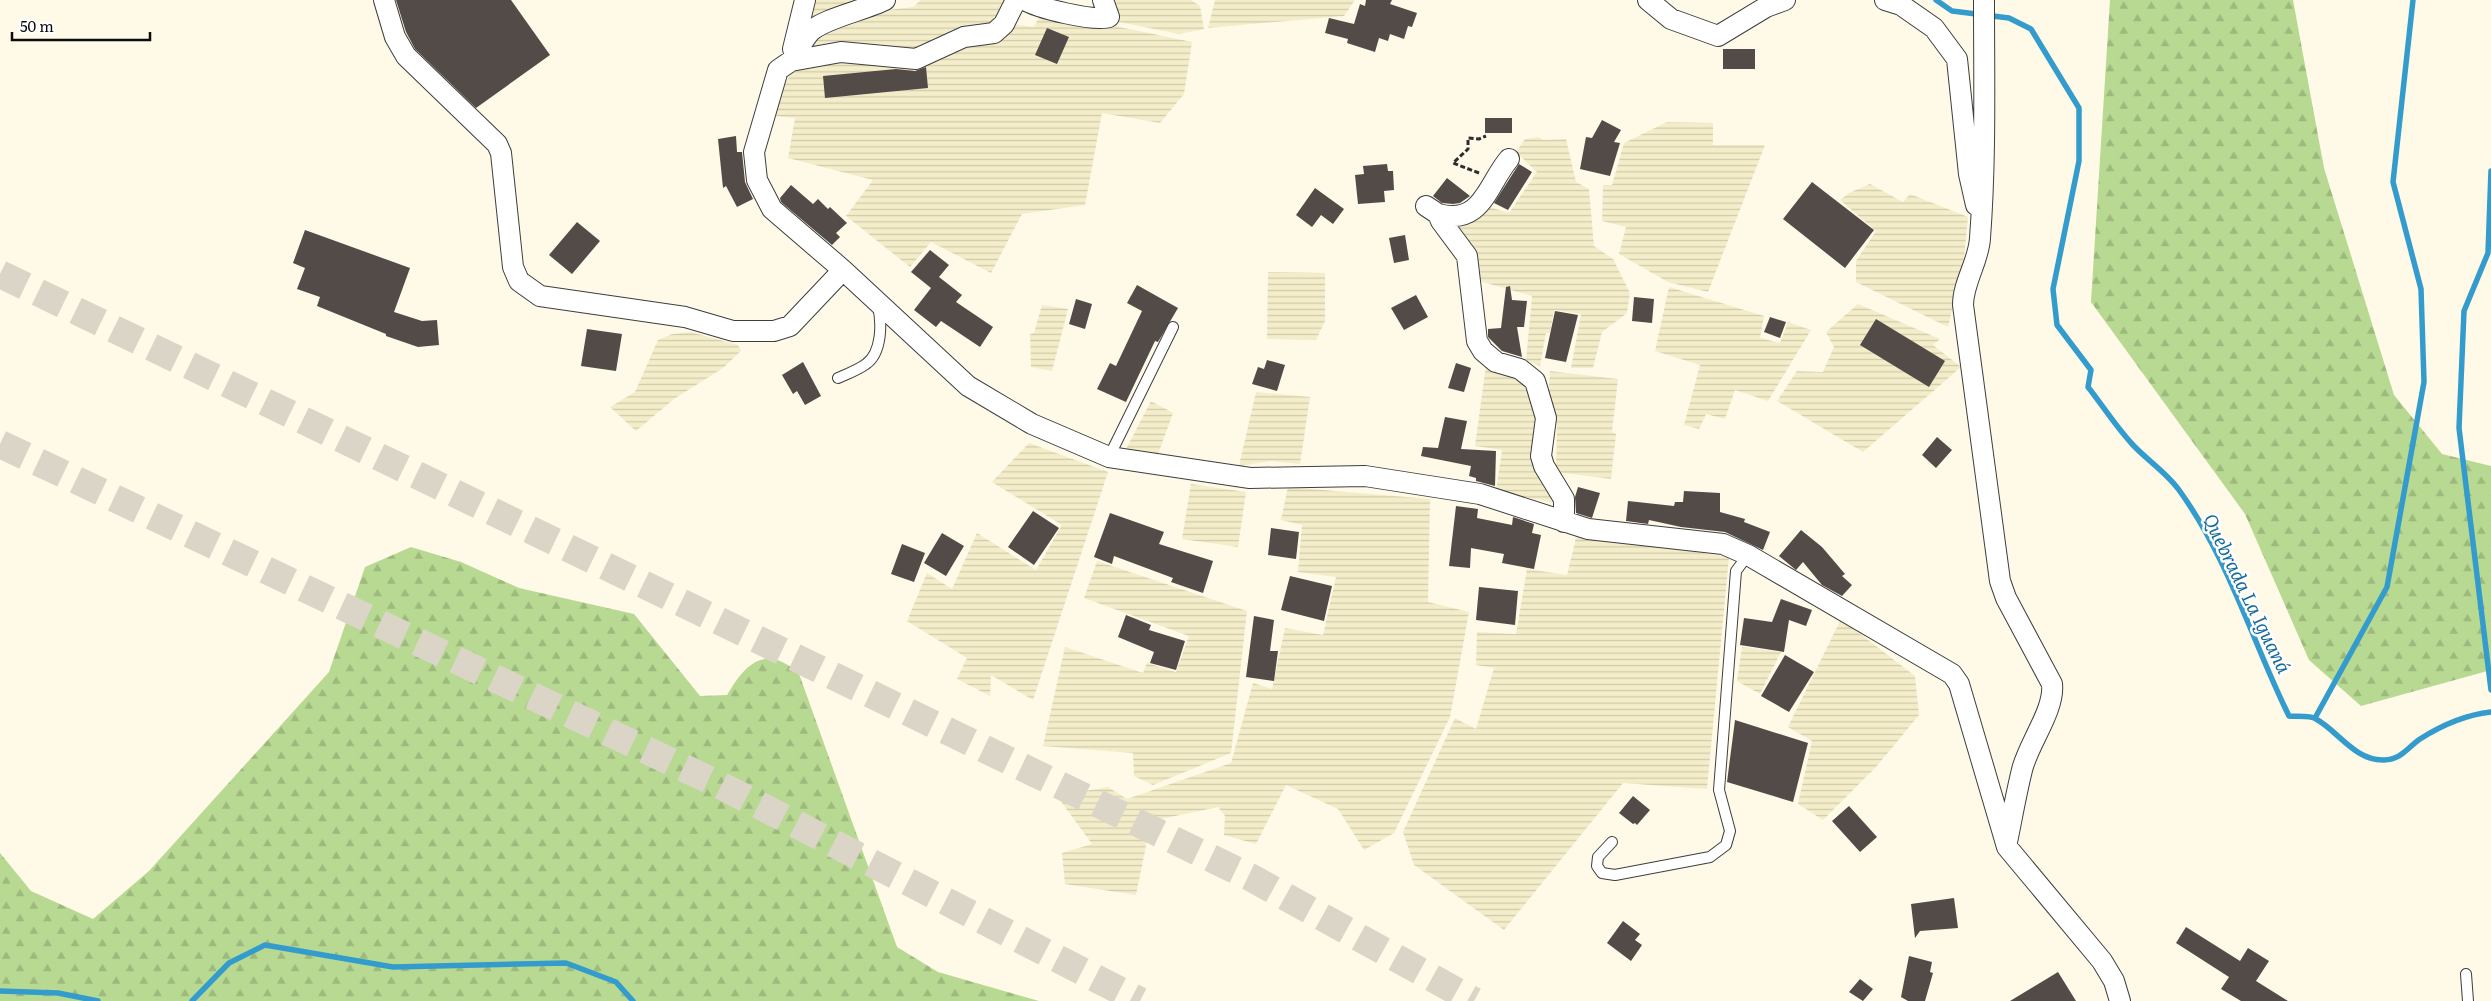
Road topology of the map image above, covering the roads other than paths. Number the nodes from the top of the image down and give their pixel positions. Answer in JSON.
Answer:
{"nodes":[{"id":1,"x":384,"y":0,"type":"edge"},
{"id":2,"x":805,"y":0,"type":"edge"},
{"id":3,"x":885,"y":0,"type":"edge"},
{"id":4,"x":1024,"y":0,"type":"edge"},
{"id":5,"x":1103,"y":0,"type":"edge"},
{"id":6,"x":1648,"y":0,"type":"edge"},
{"id":7,"x":1784,"y":0,"type":"edge"},
{"id":8,"x":1885,"y":0,"type":"edge"},
{"id":9,"x":1984,"y":0,"type":"edge"},
{"id":10,"x":791,"y":61,"type":"junction"},
{"id":11,"x":1509,"y":159,"type":"dead end"},
{"id":12,"x":1981,"y":229,"type":"junction"},
{"id":13,"x":843,"y":270,"type":"junction"},
{"id":14,"x":877,"y":302,"type":"junction"},
{"id":15,"x":1173,"y":327,"type":"dead end"},
{"id":16,"x":838,"y":378,"type":"dead end"},
{"id":17,"x":1109,"y":457,"type":"junction"},
{"id":18,"x":1564,"y":522,"type":"junction"},
{"id":19,"x":1748,"y":554,"type":"junction"},
{"id":20,"x":1612,"y":842,"type":"dead end"},
{"id":21,"x":2007,"y":846,"type":"junction"},
{"id":22,"x":2466,"y":974,"type":"dead end"},
{"id":23,"x":2120,"y":1001,"type":"edge"},
{"id":24,"x":2468,"y":1001,"type":"edge"}],
"edges":[{"from":1,"to":13,"type":"street"},
{"from":2,"to":10,"type":"street"},
{"from":3,"to":10,"type":"street"},
{"from":4,"to":5,"type":"street"},
{"from":4,"to":10,"type":"street"},
{"from":6,"to":7,"type":"street"},
{"from":8,"to":12,"type":"street"},
{"from":9,"to":12,"type":"street"},
{"from":10,"to":13,"type":"street"},
{"from":11,"to":18,"type":"street"},
{"from":12,"to":21,"type":"street"},
{"from":13,"to":14,"type":"street"},
{"from":14,"to":16,"type":"lane"},
{"from":14,"to":17,"type":"street"},
{"from":15,"to":17,"type":"lane"},
{"from":17,"to":18,"type":"street"},
{"from":18,"to":19,"type":"street"},
{"from":19,"to":20,"type":"lane"},
{"from":19,"to":21,"type":"street"},
{"from":21,"to":23,"type":"street"},
{"from":22,"to":24,"type":"lane"}]}
